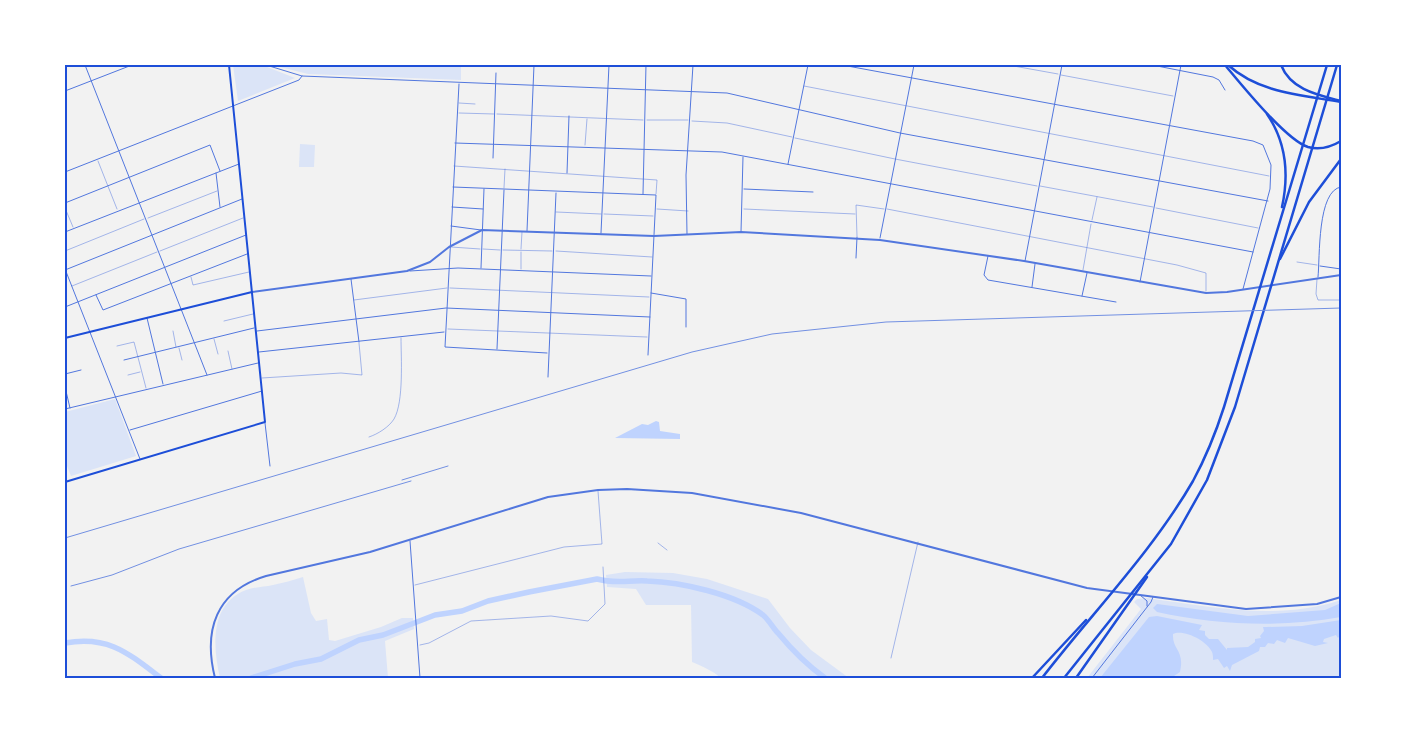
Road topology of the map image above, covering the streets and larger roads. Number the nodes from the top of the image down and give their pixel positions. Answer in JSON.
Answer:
{"nodes":[{"id":1,"x":85,"y":65,"type":"edge"},
{"id":2,"x":132,"y":65,"type":"edge"},
{"id":3,"x":229,"y":65,"type":"edge"},
{"id":4,"x":266,"y":65,"type":"edge"},
{"id":5,"x":534,"y":65,"type":"edge"},
{"id":6,"x":609,"y":65,"type":"edge"},
{"id":7,"x":646,"y":65,"type":"edge"},
{"id":8,"x":693,"y":65,"type":"edge"},
{"id":9,"x":808,"y":65,"type":"edge"},
{"id":10,"x":842,"y":65,"type":"edge"},
{"id":11,"x":914,"y":65,"type":"edge"},
{"id":12,"x":1062,"y":65,"type":"edge"},
{"id":13,"x":1152,"y":65,"type":"edge"},
{"id":14,"x":1181,"y":65,"type":"edge"},
{"id":15,"x":1226,"y":65,"type":"edge"},
{"id":16,"x":1281,"y":65,"type":"edge"},
{"id":17,"x":1326,"y":65,"type":"edge"},
{"id":18,"x":1337,"y":65,"type":"edge"},
{"id":19,"x":1180,"y":70,"type":"junction"},
{"id":20,"x":496,"y":72,"type":"dead end"},
{"id":21,"x":302,"y":76,"type":"junction"},
{"id":22,"x":911,"y":78,"type":"junction"},
{"id":23,"x":91,"y":81,"type":"junction"},
{"id":24,"x":459,"y":83,"type":"junction"},
{"id":25,"x":496,"y":84,"type":"junction"},
{"id":26,"x":533,"y":85,"type":"junction"},
{"id":27,"x":608,"y":88,"type":"junction"},
{"id":28,"x":646,"y":89,"type":"junction"},
{"id":29,"x":1225,"y":90,"type":"dead end"},
{"id":30,"x":65,"y":91,"type":"edge"},
{"id":31,"x":691,"y":91,"type":"junction"},
{"id":32,"x":1341,"y":101,"type":"edge"},
{"id":33,"x":1054,"y":104,"type":"junction"},
{"id":34,"x":233,"y":106,"type":"junction"},
{"id":35,"x":1263,"y":109,"type":"junction"},
{"id":36,"x":800,"y":111,"type":"junction"},
{"id":37,"x":569,"y":116,"type":"road end"},
{"id":38,"x":1169,"y":125,"type":"junction"},
{"id":39,"x":900,"y":133,"type":"junction"},
{"id":40,"x":1341,"y":141,"type":"edge"},
{"id":41,"x":455,"y":142,"type":"junction"},
{"id":42,"x":493,"y":144,"type":"junction"},
{"id":43,"x":531,"y":146,"type":"junction"},
{"id":44,"x":568,"y":147,"type":"junction"},
{"id":45,"x":605,"y":149,"type":"junction"},
{"id":46,"x":644,"y":150,"type":"junction"},
{"id":47,"x":119,"y":151,"type":"junction"},
{"id":48,"x":687,"y":152,"type":"junction"},
{"id":49,"x":743,"y":156,"type":"junction"},
{"id":50,"x":493,"y":158,"type":"dead end"},
{"id":51,"x":1043,"y":161,"type":"junction"},
{"id":52,"x":1341,"y":161,"type":"edge"},
{"id":53,"x":239,"y":164,"type":"junction"},
{"id":54,"x":788,"y":164,"type":"junction"},
{"id":55,"x":220,"y":171,"type":"junction"},
{"id":56,"x":65,"y":172,"type":"edge"},
{"id":57,"x":216,"y":173,"type":"junction"},
{"id":58,"x":567,"y":173,"type":"road end"},
{"id":59,"x":129,"y":177,"type":"junction"},
{"id":60,"x":1158,"y":182,"type":"junction"},
{"id":61,"x":891,"y":184,"type":"junction"},
{"id":62,"x":453,"y":187,"type":"junction"},
{"id":63,"x":1341,"y":187,"type":"edge"},
{"id":64,"x":484,"y":188,"type":"junction"},
{"id":65,"x":743,"y":189,"type":"junction"},
{"id":66,"x":504,"y":190,"type":"junction"},
{"id":67,"x":529,"y":191,"type":"junction"},
{"id":68,"x":556,"y":192,"type":"junction"},
{"id":69,"x":813,"y":192,"type":"dead end"},
{"id":70,"x":603,"y":194,"type":"junction"},
{"id":71,"x":643,"y":195,"type":"junction"},
{"id":72,"x":243,"y":199,"type":"junction"},
{"id":73,"x":1268,"y":201,"type":"junction"},
{"id":74,"x":65,"y":203,"type":"edge"},
{"id":75,"x":139,"y":203,"type":"junction"},
{"id":76,"x":451,"y":207,"type":"junction"},
{"id":77,"x":220,"y":208,"type":"junction"},
{"id":78,"x":483,"y":208,"type":"junction"},
{"id":79,"x":1034,"y":211,"type":"junction"},
{"id":80,"x":1279,"y":220,"type":"junction"},
{"id":81,"x":450,"y":226,"type":"junction"},
{"id":82,"x":482,"y":230,"type":"junction"},
{"id":83,"x":502,"y":230,"type":"junction"},
{"id":84,"x":527,"y":231,"type":"junction"},
{"id":85,"x":65,"y":232,"type":"edge"},
{"id":86,"x":554,"y":232,"type":"junction"},
{"id":87,"x":741,"y":232,"type":"junction"},
{"id":88,"x":601,"y":233,"type":"junction"},
{"id":89,"x":1149,"y":233,"type":"junction"},
{"id":90,"x":152,"y":235,"type":"junction"},
{"id":91,"x":246,"y":235,"type":"junction"},
{"id":92,"x":687,"y":235,"type":"junction"},
{"id":93,"x":654,"y":236,"type":"junction"},
{"id":94,"x":858,"y":238,"type":"junction"},
{"id":95,"x":880,"y":240,"type":"junction"},
{"id":96,"x":449,"y":247,"type":"junction"},
{"id":97,"x":1253,"y":252,"type":"junction"},
{"id":98,"x":248,"y":254,"type":"junction"},
{"id":99,"x":988,"y":256,"type":"junction"},
{"id":100,"x":856,"y":258,"type":"dead end"},
{"id":101,"x":1024,"y":262,"type":"junction"},
{"id":102,"x":1035,"y":263,"type":"junction"},
{"id":103,"x":1319,"y":265,"type":"junction"},
{"id":104,"x":164,"y":267,"type":"junction"},
{"id":105,"x":448,"y":268,"type":"junction"},
{"id":106,"x":481,"y":269,"type":"junction"},
{"id":107,"x":1341,"y":269,"type":"edge"},
{"id":108,"x":65,"y":270,"type":"edge"},
{"id":109,"x":500,"y":270,"type":"junction"},
{"id":110,"x":1275,"y":270,"type":"junction"},
{"id":111,"x":407,"y":271,"type":"junction"},
{"id":112,"x":552,"y":272,"type":"junction"},
{"id":113,"x":1087,"y":272,"type":"junction"},
{"id":114,"x":1341,"y":274,"type":"edge"},
{"id":115,"x":652,"y":276,"type":"junction"},
{"id":116,"x":351,"y":278,"type":"junction"},
{"id":117,"x":1318,"y":278,"type":"junction"},
{"id":118,"x":1140,"y":282,"type":"junction"},
{"id":119,"x":171,"y":284,"type":"junction"},
{"id":120,"x":1032,"y":287,"type":"junction"},
{"id":121,"x":1243,"y":290,"type":"junction"},
{"id":122,"x":252,"y":292,"type":"junction"},
{"id":123,"x":96,"y":294,"type":"junction"},
{"id":124,"x":651,"y":294,"type":"junction"},
{"id":125,"x":1082,"y":296,"type":"junction"},
{"id":126,"x":78,"y":302,"type":"junction"},
{"id":127,"x":1116,"y":302,"type":"dead end"},
{"id":128,"x":65,"y":307,"type":"edge"},
{"id":129,"x":446,"y":308,"type":"junction"},
{"id":130,"x":182,"y":310,"type":"junction"},
{"id":131,"x":498,"y":310,"type":"junction"},
{"id":132,"x":549,"y":313,"type":"junction"},
{"id":133,"x":650,"y":317,"type":"junction"},
{"id":134,"x":147,"y":318,"type":"junction"},
{"id":135,"x":356,"y":319,"type":"junction"},
{"id":136,"x":686,"y":326,"type":"dead end"},
{"id":137,"x":256,"y":328,"type":"junction"},
{"id":138,"x":90,"y":332,"type":"junction"},
{"id":139,"x":256,"y":332,"type":"junction"},
{"id":140,"x":445,"y":332,"type":"junction"},
{"id":141,"x":65,"y":338,"type":"edge"},
{"id":142,"x":359,"y":342,"type":"junction"},
{"id":143,"x":194,"y":343,"type":"junction"},
{"id":144,"x":496,"y":350,"type":"junction"},
{"id":145,"x":155,"y":352,"type":"junction"},
{"id":146,"x":258,"y":352,"type":"junction"},
{"id":147,"x":547,"y":353,"type":"junction"},
{"id":148,"x":648,"y":355,"type":"dead end"},
{"id":149,"x":124,"y":360,"type":"dead end"},
{"id":150,"x":259,"y":362,"type":"junction"},
{"id":151,"x":81,"y":370,"type":"dead end"},
{"id":152,"x":65,"y":374,"type":"edge"},
{"id":153,"x":207,"y":375,"type":"junction"},
{"id":154,"x":548,"y":377,"type":"dead end"},
{"id":155,"x":163,"y":385,"type":"junction"},
{"id":156,"x":65,"y":387,"type":"edge"},
{"id":157,"x":262,"y":392,"type":"junction"},
{"id":158,"x":116,"y":396,"type":"junction"},
{"id":159,"x":70,"y":408,"type":"junction"},
{"id":160,"x":65,"y":409,"type":"edge"},
{"id":161,"x":265,"y":422,"type":"junction"},
{"id":162,"x":129,"y":430,"type":"junction"},
{"id":163,"x":140,"y":460,"type":"junction"},
{"id":164,"x":270,"y":466,"type":"dead end"},
{"id":165,"x":65,"y":482,"type":"edge"},
{"id":166,"x":410,"y":540,"type":"junction"},
{"id":167,"x":1140,"y":595,"type":"junction"},
{"id":168,"x":1153,"y":596,"type":"junction"},
{"id":169,"x":1341,"y":597,"type":"edge"},
{"id":170,"x":1104,"y":600,"type":"junction"},
{"id":171,"x":1126,"y":603,"type":"junction"},
{"id":172,"x":1146,"y":608,"type":"junction"},
{"id":173,"x":215,"y":678,"type":"edge"},
{"id":174,"x":420,"y":678,"type":"edge"},
{"id":175,"x":1032,"y":678,"type":"edge"},
{"id":176,"x":1042,"y":678,"type":"edge"},
{"id":177,"x":1064,"y":678,"type":"edge"},
{"id":178,"x":1076,"y":678,"type":"edge"},
{"id":179,"x":1092,"y":678,"type":"edge"}],
"edges":[{"from":1,"to":23,"type":"street"},
{"from":2,"to":23,"type":"street"},
{"from":3,"to":34,"type":"main road"},
{"from":4,"to":21,"type":"street"},
{"from":5,"to":26,"type":"street"},
{"from":6,"to":27,"type":"street"},
{"from":7,"to":28,"type":"street"},
{"from":8,"to":31,"type":"street"},
{"from":9,"to":36,"type":"street"},
{"from":10,"to":22,"type":"street"},
{"from":11,"to":22,"type":"street"},
{"from":12,"to":33,"type":"street"},
{"from":13,"to":19,"type":"street"},
{"from":14,"to":19,"type":"street"},
{"from":15,"to":32,"type":"main road"},
{"from":15,"to":35,"type":"main road"},
{"from":16,"to":32,"type":"main road"},
{"from":17,"to":80,"type":"main road"},
{"from":18,"to":110,"type":"main road"},
{"from":19,"to":29,"type":"street"},
{"from":19,"to":38,"type":"street"},
{"from":20,"to":25,"type":"street"},
{"from":21,"to":24,"type":"street"},
{"from":21,"to":34,"type":"street"},
{"from":22,"to":33,"type":"street"},
{"from":22,"to":39,"type":"street"},
{"from":23,"to":30,"type":"street"},
{"from":23,"to":47,"type":"street"},
{"from":24,"to":25,"type":"street"},
{"from":24,"to":41,"type":"street"},
{"from":25,"to":26,"type":"street"},
{"from":25,"to":42,"type":"street"},
{"from":26,"to":27,"type":"street"},
{"from":26,"to":43,"type":"street"},
{"from":27,"to":28,"type":"street"},
{"from":27,"to":45,"type":"street"},
{"from":28,"to":31,"type":"street"},
{"from":28,"to":46,"type":"street"},
{"from":31,"to":36,"type":"street"},
{"from":31,"to":48,"type":"street"},
{"from":33,"to":38,"type":"street"},
{"from":33,"to":51,"type":"street"},
{"from":34,"to":47,"type":"street"},
{"from":34,"to":53,"type":"main road"},
{"from":35,"to":40,"type":"main road"},
{"from":35,"to":80,"type":"main road"},
{"from":36,"to":39,"type":"street"},
{"from":36,"to":54,"type":"street"},
{"from":37,"to":44,"type":"street"},
{"from":38,"to":60,"type":"street"},
{"from":38,"to":73,"type":"street"},
{"from":39,"to":51,"type":"street"},
{"from":39,"to":61,"type":"street"},
{"from":41,"to":42,"type":"street"},
{"from":41,"to":62,"type":"street"},
{"from":42,"to":43,"type":"street"},
{"from":42,"to":50,"type":"street"},
{"from":43,"to":44,"type":"street"},
{"from":43,"to":67,"type":"street"},
{"from":44,"to":45,"type":"street"},
{"from":44,"to":58,"type":"street"},
{"from":45,"to":46,"type":"street"},
{"from":45,"to":70,"type":"street"},
{"from":46,"to":48,"type":"street"},
{"from":46,"to":71,"type":"street"},
{"from":47,"to":56,"type":"street"},
{"from":47,"to":59,"type":"street"},
{"from":48,"to":49,"type":"street"},
{"from":48,"to":92,"type":"street"},
{"from":49,"to":54,"type":"street"},
{"from":49,"to":65,"type":"street"},
{"from":51,"to":60,"type":"street"},
{"from":51,"to":79,"type":"street"},
{"from":52,"to":110,"type":"main road"},
{"from":53,"to":55,"type":"street"},
{"from":53,"to":72,"type":"main road"},
{"from":54,"to":61,"type":"street"},
{"from":55,"to":57,"type":"street"},
{"from":55,"to":59,"type":"street"},
{"from":57,"to":75,"type":"street"},
{"from":57,"to":77,"type":"street"},
{"from":59,"to":74,"type":"street"},
{"from":59,"to":75,"type":"street"},
{"from":60,"to":73,"type":"street"},
{"from":60,"to":89,"type":"street"},
{"from":61,"to":79,"type":"street"},
{"from":61,"to":95,"type":"street"},
{"from":62,"to":64,"type":"street"},
{"from":62,"to":76,"type":"street"},
{"from":63,"to":103,"type":"street"},
{"from":64,"to":66,"type":"street"},
{"from":64,"to":78,"type":"street"},
{"from":65,"to":69,"type":"street"},
{"from":65,"to":87,"type":"street"},
{"from":66,"to":67,"type":"street"},
{"from":66,"to":83,"type":"street"},
{"from":67,"to":68,"type":"street"},
{"from":67,"to":84,"type":"street"},
{"from":68,"to":70,"type":"street"},
{"from":68,"to":86,"type":"street"},
{"from":70,"to":71,"type":"street"},
{"from":70,"to":88,"type":"street"},
{"from":71,"to":93,"type":"street"},
{"from":72,"to":77,"type":"street"},
{"from":72,"to":91,"type":"main road"},
{"from":73,"to":97,"type":"street"},
{"from":75,"to":85,"type":"street"},
{"from":75,"to":90,"type":"street"},
{"from":76,"to":78,"type":"street"},
{"from":76,"to":81,"type":"street"},
{"from":77,"to":90,"type":"street"},
{"from":78,"to":82,"type":"street"},
{"from":79,"to":89,"type":"street"},
{"from":79,"to":101,"type":"street"},
{"from":80,"to":170,"type":"main road"},
{"from":81,"to":82,"type":"street"},
{"from":81,"to":96,"type":"street"},
{"from":82,"to":83,"type":"street"},
{"from":82,"to":96,"type":"street"},
{"from":82,"to":106,"type":"street"},
{"from":83,"to":84,"type":"street"},
{"from":83,"to":109,"type":"street"},
{"from":84,"to":86,"type":"street"},
{"from":86,"to":88,"type":"street"},
{"from":86,"to":112,"type":"street"},
{"from":87,"to":92,"type":"street"},
{"from":87,"to":94,"type":"street"},
{"from":88,"to":93,"type":"street"},
{"from":89,"to":97,"type":"street"},
{"from":89,"to":118,"type":"street"},
{"from":90,"to":104,"type":"street"},
{"from":90,"to":108,"type":"street"},
{"from":91,"to":98,"type":"main road"},
{"from":91,"to":104,"type":"street"},
{"from":92,"to":93,"type":"street"},
{"from":93,"to":115,"type":"street"},
{"from":94,"to":95,"type":"street"},
{"from":94,"to":100,"type":"street"},
{"from":95,"to":99,"type":"street"},
{"from":96,"to":105,"type":"street"},
{"from":96,"to":111,"type":"street"},
{"from":97,"to":121,"type":"street"},
{"from":98,"to":119,"type":"street"},
{"from":98,"to":122,"type":"main road"},
{"from":99,"to":101,"type":"street"},
{"from":99,"to":120,"type":"street"},
{"from":101,"to":102,"type":"street"},
{"from":102,"to":113,"type":"street"},
{"from":102,"to":120,"type":"street"},
{"from":103,"to":107,"type":"street"},
{"from":103,"to":117,"type":"street"},
{"from":104,"to":119,"type":"street"},
{"from":104,"to":123,"type":"street"},
{"from":105,"to":106,"type":"street"},
{"from":105,"to":111,"type":"street"},
{"from":105,"to":129,"type":"street"},
{"from":106,"to":109,"type":"street"},
{"from":108,"to":126,"type":"street"},
{"from":109,"to":112,"type":"street"},
{"from":109,"to":131,"type":"street"},
{"from":110,"to":171,"type":"main road"},
{"from":111,"to":116,"type":"street"},
{"from":112,"to":115,"type":"street"},
{"from":112,"to":132,"type":"street"},
{"from":113,"to":118,"type":"street"},
{"from":113,"to":125,"type":"street"},
{"from":114,"to":117,"type":"street"},
{"from":115,"to":124,"type":"street"},
{"from":116,"to":122,"type":"street"},
{"from":116,"to":135,"type":"street"},
{"from":117,"to":121,"type":"street"},
{"from":118,"to":121,"type":"street"},
{"from":119,"to":123,"type":"street"},
{"from":119,"to":130,"type":"street"},
{"from":120,"to":125,"type":"street"},
{"from":122,"to":130,"type":"main road"},
{"from":122,"to":137,"type":"main road"},
{"from":123,"to":126,"type":"street"},
{"from":124,"to":133,"type":"street"},
{"from":124,"to":136,"type":"street"},
{"from":125,"to":127,"type":"street"},
{"from":126,"to":128,"type":"street"},
{"from":126,"to":138,"type":"street"},
{"from":129,"to":131,"type":"street"},
{"from":129,"to":135,"type":"street"},
{"from":129,"to":140,"type":"street"},
{"from":130,"to":134,"type":"main road"},
{"from":130,"to":143,"type":"street"},
{"from":131,"to":132,"type":"street"},
{"from":131,"to":144,"type":"street"},
{"from":132,"to":133,"type":"street"},
{"from":132,"to":147,"type":"street"},
{"from":133,"to":148,"type":"street"},
{"from":134,"to":138,"type":"main road"},
{"from":134,"to":145,"type":"street"},
{"from":135,"to":139,"type":"street"},
{"from":135,"to":142,"type":"street"},
{"from":137,"to":139,"type":"main road"},
{"from":137,"to":143,"type":"street"},
{"from":138,"to":141,"type":"main road"},
{"from":138,"to":158,"type":"street"},
{"from":139,"to":146,"type":"main road"},
{"from":140,"to":142,"type":"street"},
{"from":140,"to":144,"type":"street"},
{"from":142,"to":146,"type":"street"},
{"from":143,"to":145,"type":"street"},
{"from":143,"to":153,"type":"street"},
{"from":144,"to":147,"type":"street"},
{"from":145,"to":149,"type":"street"},
{"from":145,"to":155,"type":"street"},
{"from":146,"to":150,"type":"main road"},
{"from":147,"to":154,"type":"street"},
{"from":150,"to":153,"type":"street"},
{"from":150,"to":157,"type":"main road"},
{"from":151,"to":152,"type":"street"},
{"from":153,"to":155,"type":"street"},
{"from":155,"to":158,"type":"street"},
{"from":156,"to":159,"type":"street"},
{"from":157,"to":161,"type":"main road"},
{"from":157,"to":162,"type":"street"},
{"from":158,"to":159,"type":"street"},
{"from":158,"to":162,"type":"street"},
{"from":159,"to":160,"type":"street"},
{"from":161,"to":163,"type":"main road"},
{"from":161,"to":164,"type":"street"},
{"from":162,"to":163,"type":"street"},
{"from":163,"to":165,"type":"main road"},
{"from":166,"to":167,"type":"street"},
{"from":166,"to":173,"type":"street"},
{"from":166,"to":174,"type":"street"},
{"from":167,"to":168,"type":"street"},
{"from":167,"to":172,"type":"street"},
{"from":168,"to":169,"type":"street"},
{"from":168,"to":172,"type":"street"},
{"from":170,"to":175,"type":"main road"},
{"from":170,"to":176,"type":"main road"},
{"from":171,"to":177,"type":"main road"},
{"from":171,"to":178,"type":"main road"},
{"from":172,"to":179,"type":"street"}]}
